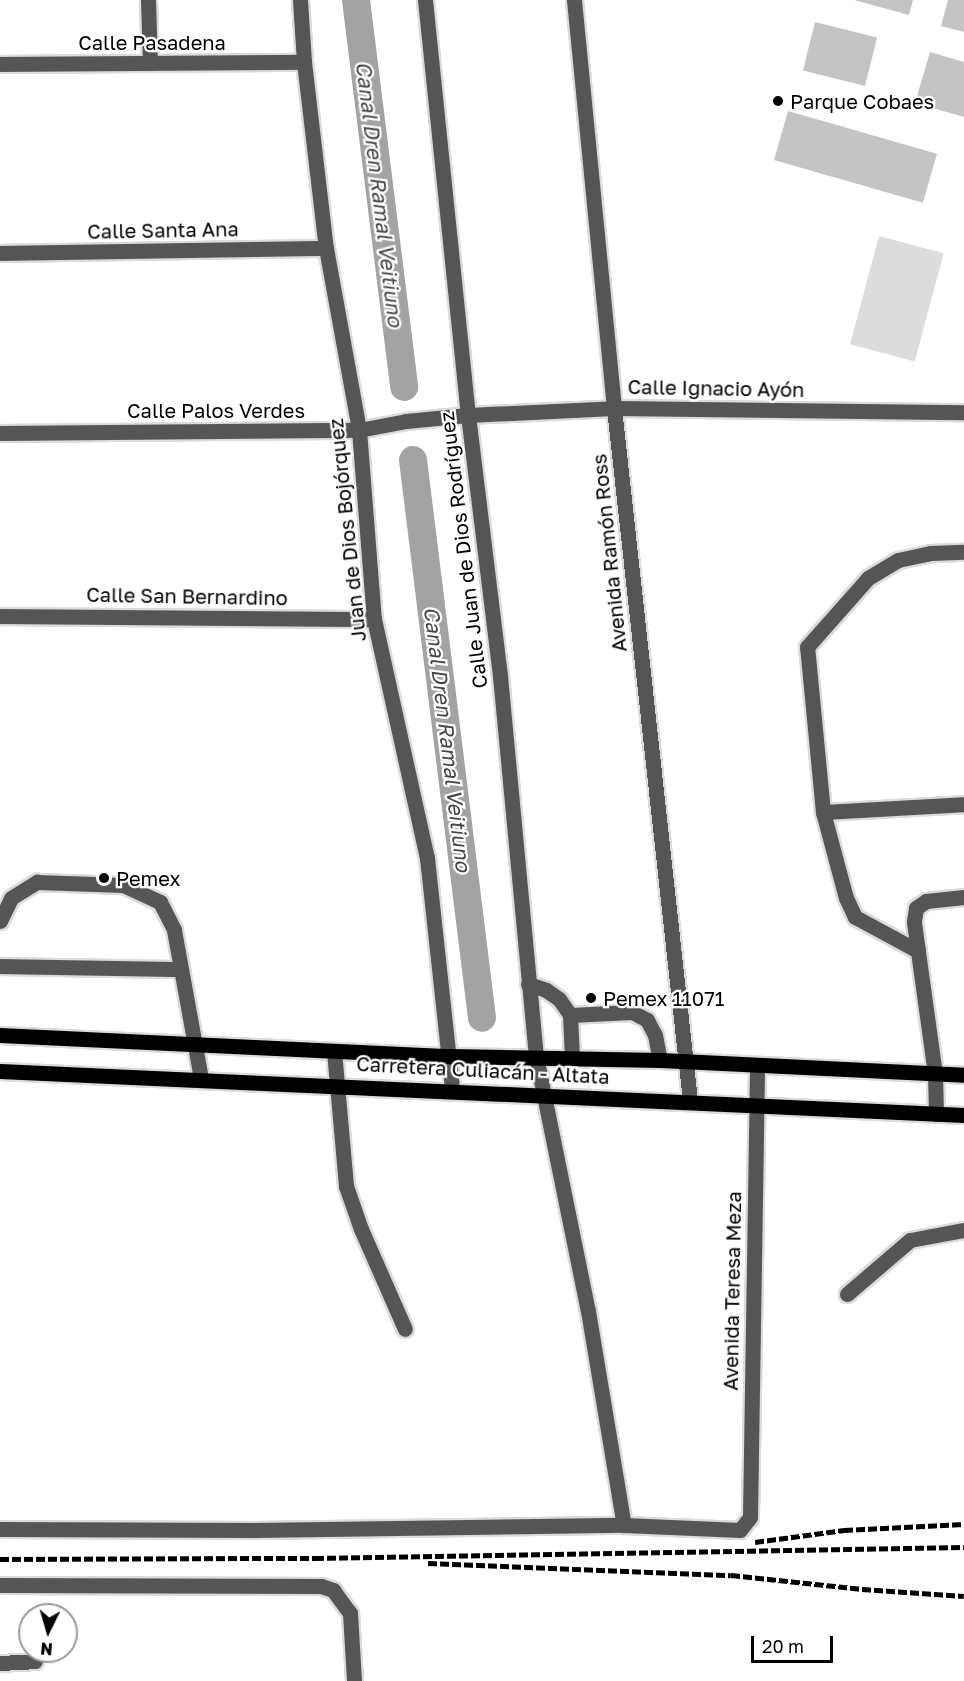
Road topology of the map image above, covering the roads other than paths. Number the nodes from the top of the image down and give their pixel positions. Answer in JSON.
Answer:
{"nodes":[{"id":1,"x":148,"y":0,"type":"edge"},
{"id":2,"x":300,"y":0,"type":"edge"},
{"id":3,"x":424,"y":0,"type":"edge"},
{"id":4,"x":573,"y":0,"type":"edge"},
{"id":5,"x":304,"y":62,"type":"junction"},
{"id":6,"x":150,"y":63,"type":"junction"},
{"id":7,"x":0,"y":64,"type":"edge"},
{"id":8,"x":326,"y":248,"type":"junction"},
{"id":9,"x":0,"y":253,"type":"edge"},
{"id":10,"x":614,"y":408,"type":"junction"},
{"id":11,"x":964,"y":412,"type":"edge"},
{"id":12,"x":468,"y":415,"type":"junction"},
{"id":13,"x":359,"y":430,"type":"junction"},
{"id":14,"x":0,"y":433,"type":"edge"},
{"id":15,"x":964,"y":552,"type":"edge"},
{"id":16,"x":0,"y":616,"type":"edge"},
{"id":17,"x":374,"y":619,"type":"junction"},
{"id":18,"x":964,"y":804,"type":"edge"},
{"id":19,"x":823,"y":812,"type":"junction"},
{"id":20,"x":964,"y":897,"type":"edge"},
{"id":21,"x":0,"y":921,"type":"edge"},
{"id":22,"x":918,"y":951,"type":"junction"},
{"id":23,"x":0,"y":966,"type":"edge"},
{"id":24,"x":180,"y":969,"type":"junction"},
{"id":25,"x":528,"y":984,"type":"junction"},
{"id":26,"x":570,"y":1015,"type":"junction"},
{"id":27,"x":0,"y":1035,"type":"edge"},
{"id":28,"x":195,"y":1044,"type":"junction"},
{"id":29,"x":334,"y":1050,"type":"junction"},
{"id":30,"x":450,"y":1056,"type":"junction"},
{"id":31,"x":536,"y":1056,"type":"junction"},
{"id":32,"x":572,"y":1058,"type":"junction"},
{"id":33,"x":660,"y":1060,"type":"junction"},
{"id":34,"x":687,"y":1062,"type":"junction"},
{"id":35,"x":756,"y":1065,"type":"junction"},
{"id":36,"x":0,"y":1071,"type":"edge"},
{"id":37,"x":935,"y":1074,"type":"junction"},
{"id":38,"x":964,"y":1075,"type":"edge"},
{"id":39,"x":201,"y":1079,"type":"junction"},
{"id":40,"x":335,"y":1085,"type":"junction"},
{"id":41,"x":452,"y":1090,"type":"junction"},
{"id":42,"x":545,"y":1094,"type":"junction"},
{"id":43,"x":690,"y":1101,"type":"junction"},
{"id":44,"x":756,"y":1105,"type":"junction"},
{"id":45,"x":936,"y":1114,"type":"junction"},
{"id":46,"x":964,"y":1115,"type":"edge"},
{"id":47,"x":964,"y":1230,"type":"edge"},
{"id":48,"x":847,"y":1294,"type":"dead end"},
{"id":49,"x":405,"y":1329,"type":"dead end"},
{"id":50,"x":624,"y":1525,"type":"junction"},
{"id":51,"x":0,"y":1529,"type":"edge"},
{"id":52,"x":0,"y":1585,"type":"edge"},
{"id":53,"x":18,"y":1662,"type":"edge"},
{"id":54,"x":0,"y":1663,"type":"edge"},
{"id":55,"x":354,"y":1681,"type":"edge"}],
"edges":[{"from":1,"to":6,"type":"street"},
{"from":2,"to":5,"type":"street","name":"Juan de Dios Bojórquez"},
{"from":3,"to":12,"type":"street","name":"Calle Juan de Dios Rodríguez"},
{"from":4,"to":10,"type":"street","name":"Avenida Ramón Ross"},
{"from":5,"to":6,"type":"street","name":"Calle Pasadena"},
{"from":5,"to":8,"type":"street","name":"Juan de Dios Bojórquez"},
{"from":6,"to":7,"type":"street","name":"Calle Pasadena"},
{"from":8,"to":9,"type":"street","name":"Calle Santa Ana"},
{"from":8,"to":13,"type":"street","name":"Juan de Dios Bojórquez"},
{"from":10,"to":11,"type":"street","name":"Calle Ignacio Ayón"},
{"from":10,"to":12,"type":"street","name":"Calle Ignacio Ayón"},
{"from":10,"to":34,"type":"street","name":"Avenida Ramón Ross"},
{"from":12,"to":13,"type":"street","name":"Calle Palos Verdes"},
{"from":12,"to":25,"type":"street","name":"Calle Juan de Dios Rodríguez"},
{"from":13,"to":14,"type":"street","name":"Calle Palos Verdes"},
{"from":13,"to":17,"type":"street","name":"Juan de Dios Bojórquez"},
{"from":15,"to":19,"type":"street"},
{"from":16,"to":17,"type":"street","name":"Calle San Bernardino"},
{"from":17,"to":30,"type":"street","name":"Juan de Dios Bojórquez"},
{"from":18,"to":19,"type":"street"},
{"from":19,"to":22,"type":"street"},
{"from":20,"to":22,"type":"street"},
{"from":21,"to":24,"type":"street"},
{"from":22,"to":37,"type":"street"},
{"from":23,"to":24,"type":"street"},
{"from":24,"to":28,"type":"street"},
{"from":25,"to":26,"type":"street"},
{"from":25,"to":31,"type":"street","name":"Calle Juan de Dios Rodríguez"},
{"from":26,"to":32,"type":"street"},
{"from":26,"to":33,"type":"street"},
{"from":27,"to":28,"type":"main road","name":"Carretera Culiacán - Altata"},
{"from":28,"to":29,"type":"main road","name":"Carretera Culiacán - Altata"},
{"from":28,"to":39,"type":"street"},
{"from":29,"to":30,"type":"main road","name":"Carretera Culiacán - Altata"},
{"from":29,"to":40,"type":"street"},
{"from":30,"to":31,"type":"main road","name":"Carretera Culiacán - Altata"},
{"from":30,"to":41,"type":"street","name":"Juan de Dios Bojórquez"},
{"from":31,"to":32,"type":"main road","name":"Carretera Culiacán - Altata"},
{"from":31,"to":42,"type":"street","name":"Calle Juan de Dios Rodríguez"},
{"from":32,"to":33,"type":"main road","name":"Carretera Culiacán - Altata"},
{"from":33,"to":34,"type":"main road","name":"Carretera Culiacán - Altata"},
{"from":34,"to":35,"type":"main road","name":"Carretera Culiacán - Altata"},
{"from":34,"to":43,"type":"street","name":"Avenida Ramón Ross"},
{"from":35,"to":37,"type":"main road","name":"Carretera Culiacán - Altata"},
{"from":35,"to":44,"type":"street","name":"Avenida Teresa Meza"},
{"from":36,"to":39,"type":"main road","name":"Carretera Culiacán - Altata"},
{"from":37,"to":38,"type":"main road","name":"Carretera Culiacán - Altata"},
{"from":37,"to":45,"type":"street"},
{"from":39,"to":40,"type":"main road","name":"Carretera Culiacán - Altata"},
{"from":40,"to":41,"type":"main road","name":"Carretera Culiacán - Altata"},
{"from":40,"to":49,"type":"street"},
{"from":41,"to":42,"type":"main road","name":"Carretera Culiacán - Altata"},
{"from":42,"to":43,"type":"main road","name":"Carretera Culiacán - Altata"},
{"from":42,"to":50,"type":"street","name":"Calle Juan de Dios Rodríguez"},
{"from":43,"to":44,"type":"main road","name":"Carretera Culiacán - Altata"},
{"from":44,"to":45,"type":"main road","name":"Carretera Culiacán - Altata"},
{"from":44,"to":50,"type":"street","name":"Avenida Teresa Meza"},
{"from":45,"to":46,"type":"main road","name":"Carretera Culiacán - Altata"},
{"from":47,"to":48,"type":"street"},
{"from":50,"to":51,"type":"street"},
{"from":52,"to":55,"type":"street"},
{"from":53,"to":54,"type":"street"}]}
